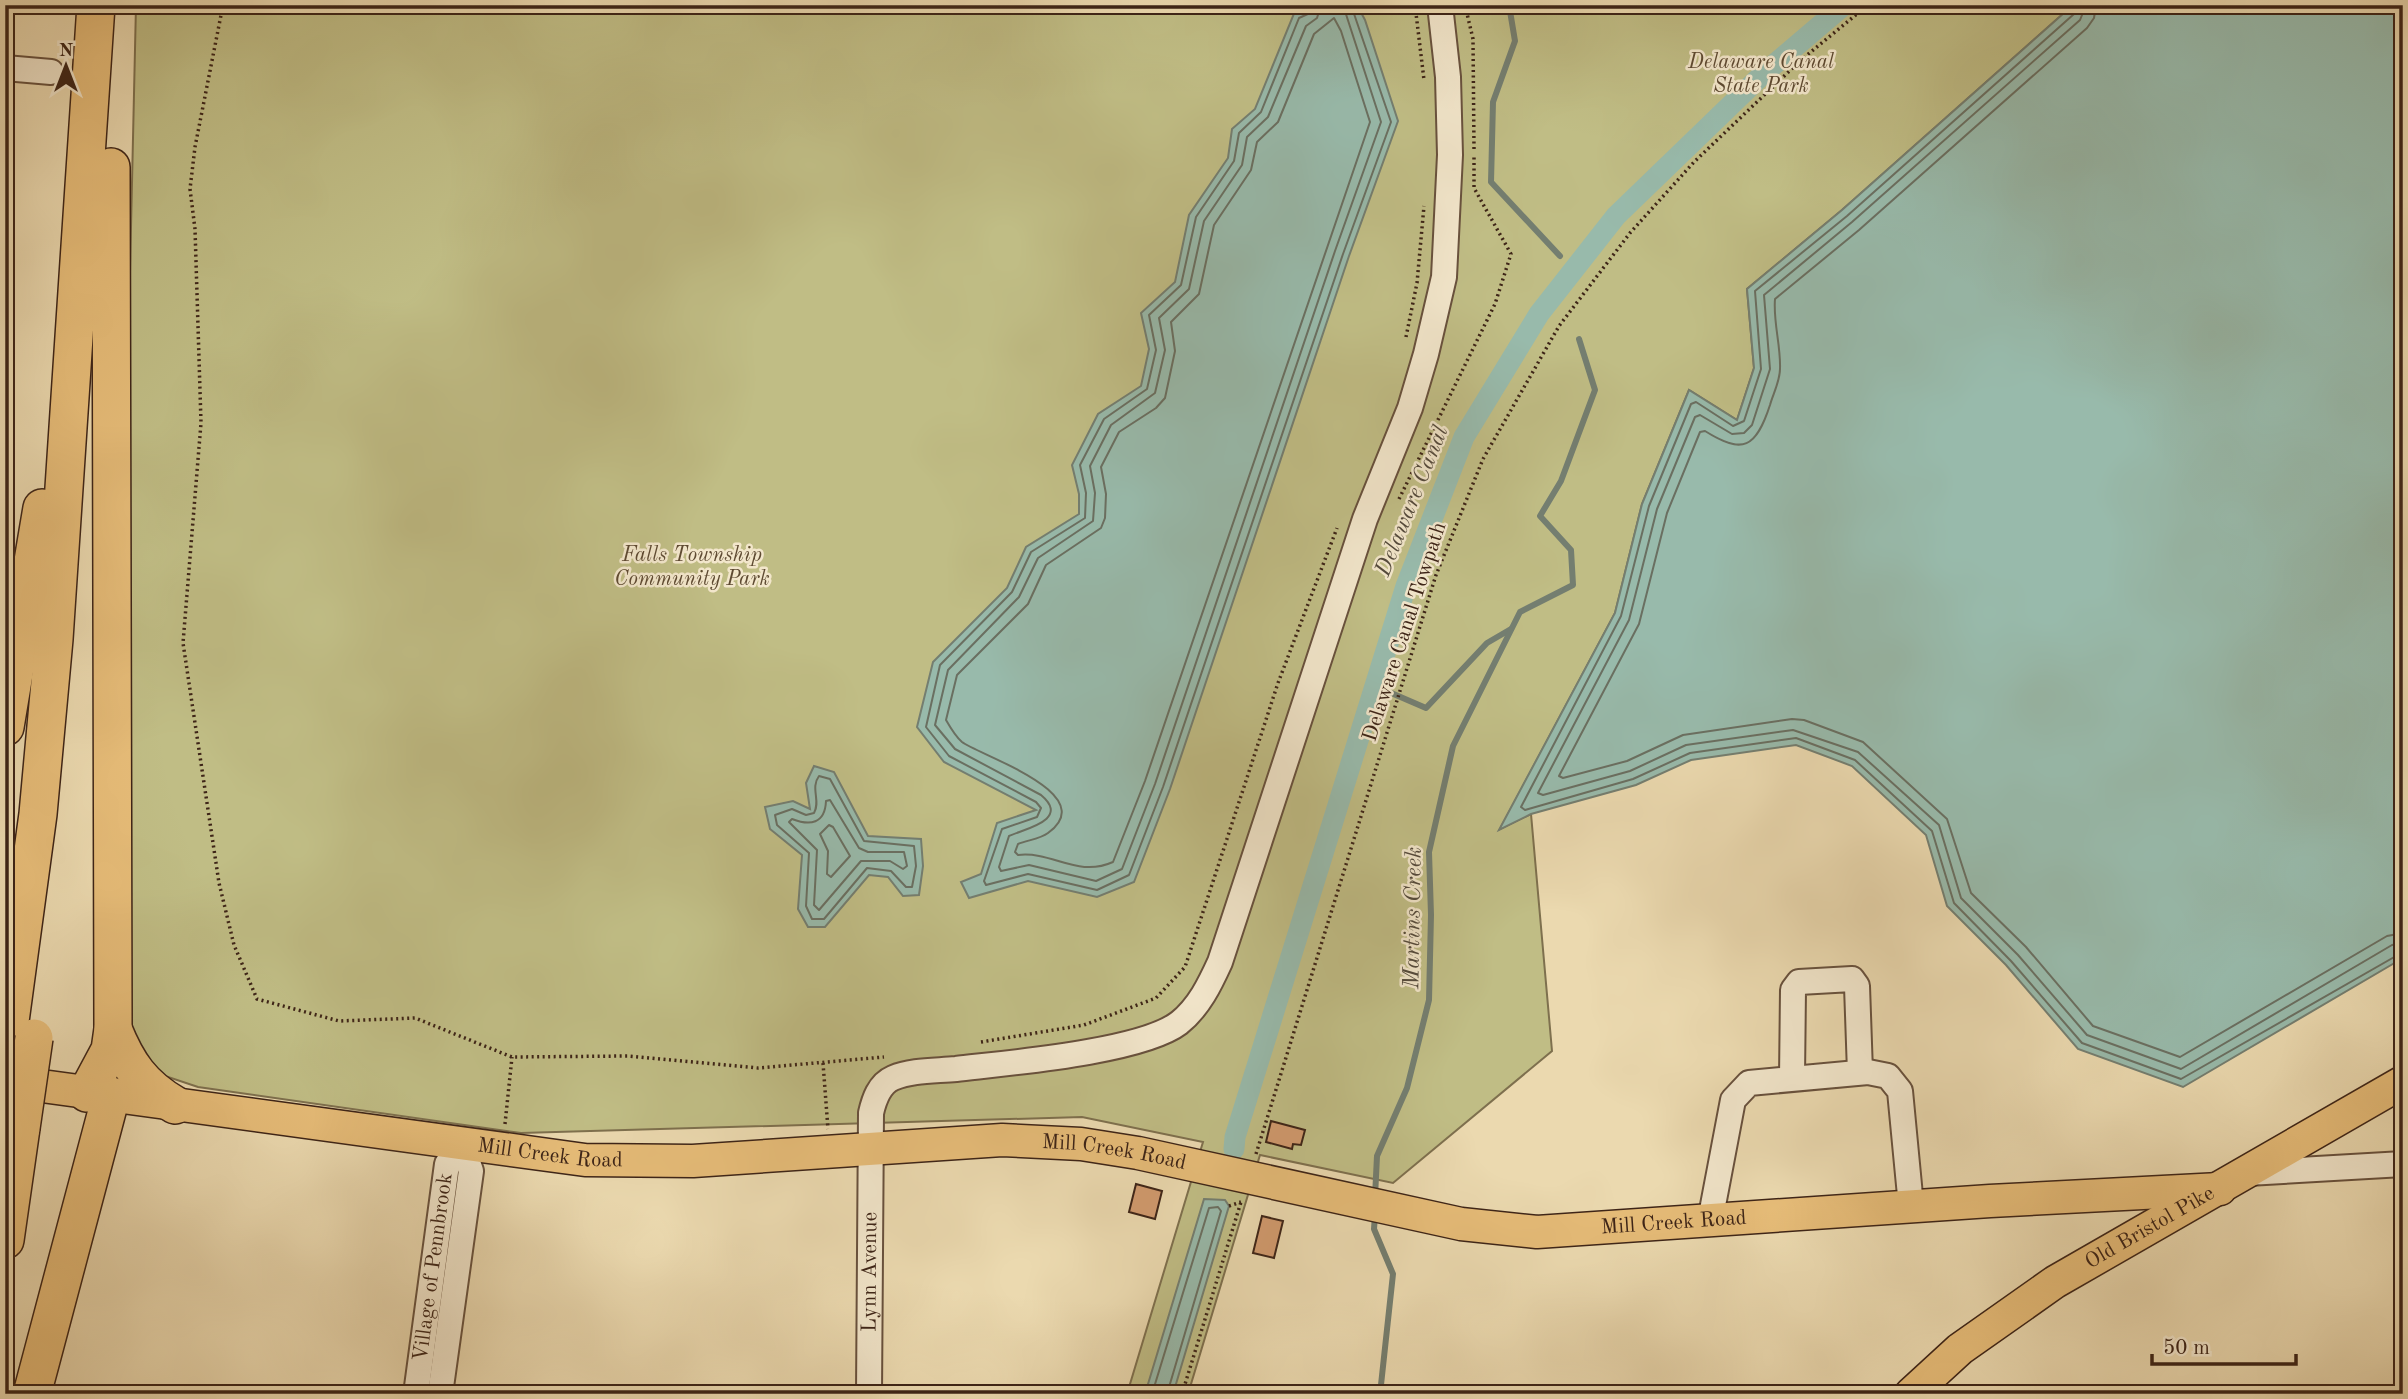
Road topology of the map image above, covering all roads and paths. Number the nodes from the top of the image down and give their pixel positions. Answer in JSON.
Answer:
{"nodes":[{"id":1,"x":96,"y":5,"type":"edge"},
{"id":2,"x":121,"y":5,"type":"edge"},
{"id":3,"x":223,"y":5,"type":"edge"},
{"id":4,"x":1415,"y":5,"type":"edge"},
{"id":5,"x":1440,"y":5,"type":"edge"},
{"id":6,"x":1868,"y":5,"type":"edge"},
{"id":7,"x":5,"y":68,"type":"edge"},
{"id":8,"x":51,"y":72,"type":"dead end"},
{"id":9,"x":1425,"y":81,"type":"dead end"},
{"id":10,"x":111,"y":167,"type":"junction"},
{"id":11,"x":1424,"y":205,"type":"dead end"},
{"id":12,"x":76,"y":307,"type":"junction"},
{"id":13,"x":1404,"y":345,"type":"dead end"},
{"id":14,"x":1340,"y":523,"type":"dead end"},
{"id":15,"x":5,"y":727,"type":"edge"},
{"id":16,"x":113,"y":1029,"type":"junction"},
{"id":17,"x":16,"y":1044,"type":"edge"},
{"id":18,"x":971,"y":1044,"type":"dead end"},
{"id":19,"x":891,"y":1056,"type":"dead end"},
{"id":20,"x":512,"y":1057,"type":"junction"},
{"id":21,"x":823,"y":1063,"type":"junction"},
{"id":22,"x":1860,"y":1072,"type":"junction"},
{"id":23,"x":1792,"y":1078,"type":"junction"},
{"id":24,"x":5,"y":1081,"type":"edge"},
{"id":25,"x":2403,"y":1082,"type":"edge"},
{"id":26,"x":99,"y":1094,"type":"junction"},
{"id":27,"x":175,"y":1105,"type":"junction"},
{"id":28,"x":462,"y":1145,"type":"junction"},
{"id":29,"x":1250,"y":1146,"type":"dead end"},
{"id":30,"x":872,"y":1149,"type":"junction"},
{"id":31,"x":502,"y":1151,"type":"junction"},
{"id":32,"x":830,"y":1152,"type":"junction"},
{"id":33,"x":2403,"y":1164,"type":"edge"},
{"id":34,"x":2248,"y":1173,"type":"junction"},
{"id":35,"x":2220,"y":1189,"type":"junction"},
{"id":36,"x":1229,"y":1206,"type":"dead end"},
{"id":37,"x":1911,"y":1206,"type":"junction"},
{"id":38,"x":1710,"y":1221,"type":"junction"},
{"id":39,"x":5,"y":1240,"type":"edge"},
{"id":40,"x":32,"y":1394,"type":"edge"},
{"id":41,"x":416,"y":1394,"type":"edge"},
{"id":42,"x":440,"y":1394,"type":"edge"},
{"id":43,"x":869,"y":1394,"type":"edge"},
{"id":44,"x":1182,"y":1394,"type":"edge"},
{"id":45,"x":1910,"y":1394,"type":"edge"}],
"edges":[{"from":1,"to":12,"type":"highway"},
{"from":2,"to":10,"type":"highway"},
{"from":3,"to":20,"type":"path"},
{"from":4,"to":9,"type":"path"},
{"from":5,"to":30,"type":"street","name":"Lynn Avenue"},
{"from":6,"to":29,"type":"path","name":"Delaware Canal Towpath"},
{"from":7,"to":8,"type":"street"},
{"from":10,"to":16,"type":"highway"},
{"from":10,"to":17,"type":"highway"},
{"from":11,"to":13,"type":"path"},
{"from":12,"to":15,"type":"highway"},
{"from":12,"to":17,"type":"highway"},
{"from":14,"to":18,"type":"path"},
{"from":16,"to":26,"type":"highway"},
{"from":16,"to":27,"type":"highway"},
{"from":17,"to":39,"type":"highway","bridge":true},
{"from":19,"to":21,"type":"path"},
{"from":20,"to":21,"type":"path"},
{"from":20,"to":31,"type":"path"},
{"from":21,"to":32,"type":"path"},
{"from":22,"to":23,"type":"street"},
{"from":22,"to":23,"type":"street"},
{"from":22,"to":37,"type":"street"},
{"from":23,"to":38,"type":"street"},
{"from":24,"to":26,"type":"main road","name":"Mill Creek Road"},
{"from":25,"to":34,"type":"main road","name":"Old Bristol Pike"},
{"from":26,"to":27,"type":"main road","name":"Mill Creek Road"},
{"from":26,"to":40,"type":"highway"},
{"from":27,"to":28,"type":"main road","name":"Mill Creek Road"},
{"from":28,"to":31,"type":"main road","name":"Mill Creek Road"},
{"from":28,"to":41,"type":"street","name":"Village of Pennbrook"},
{"from":28,"to":42,"type":"street","name":"Village of Pennbrook"},
{"from":30,"to":32,"type":"main road","name":"Mill Creek Road"},
{"from":30,"to":38,"type":"main road","name":"Mill Creek Road"},
{"from":30,"to":43,"type":"street","name":"Lynn Avenue"},
{"from":31,"to":32,"type":"main road","name":"Mill Creek Road"},
{"from":33,"to":34,"type":"street"},
{"from":34,"to":35,"type":"main road","name":"Old Bristol Pike"},
{"from":35,"to":37,"type":"main road","name":"Mill Creek Road"},
{"from":35,"to":45,"type":"main road","name":"Old Bristol Pike"},
{"from":36,"to":44,"type":"path"},
{"from":37,"to":38,"type":"main road","name":"Mill Creek Road"}]}
